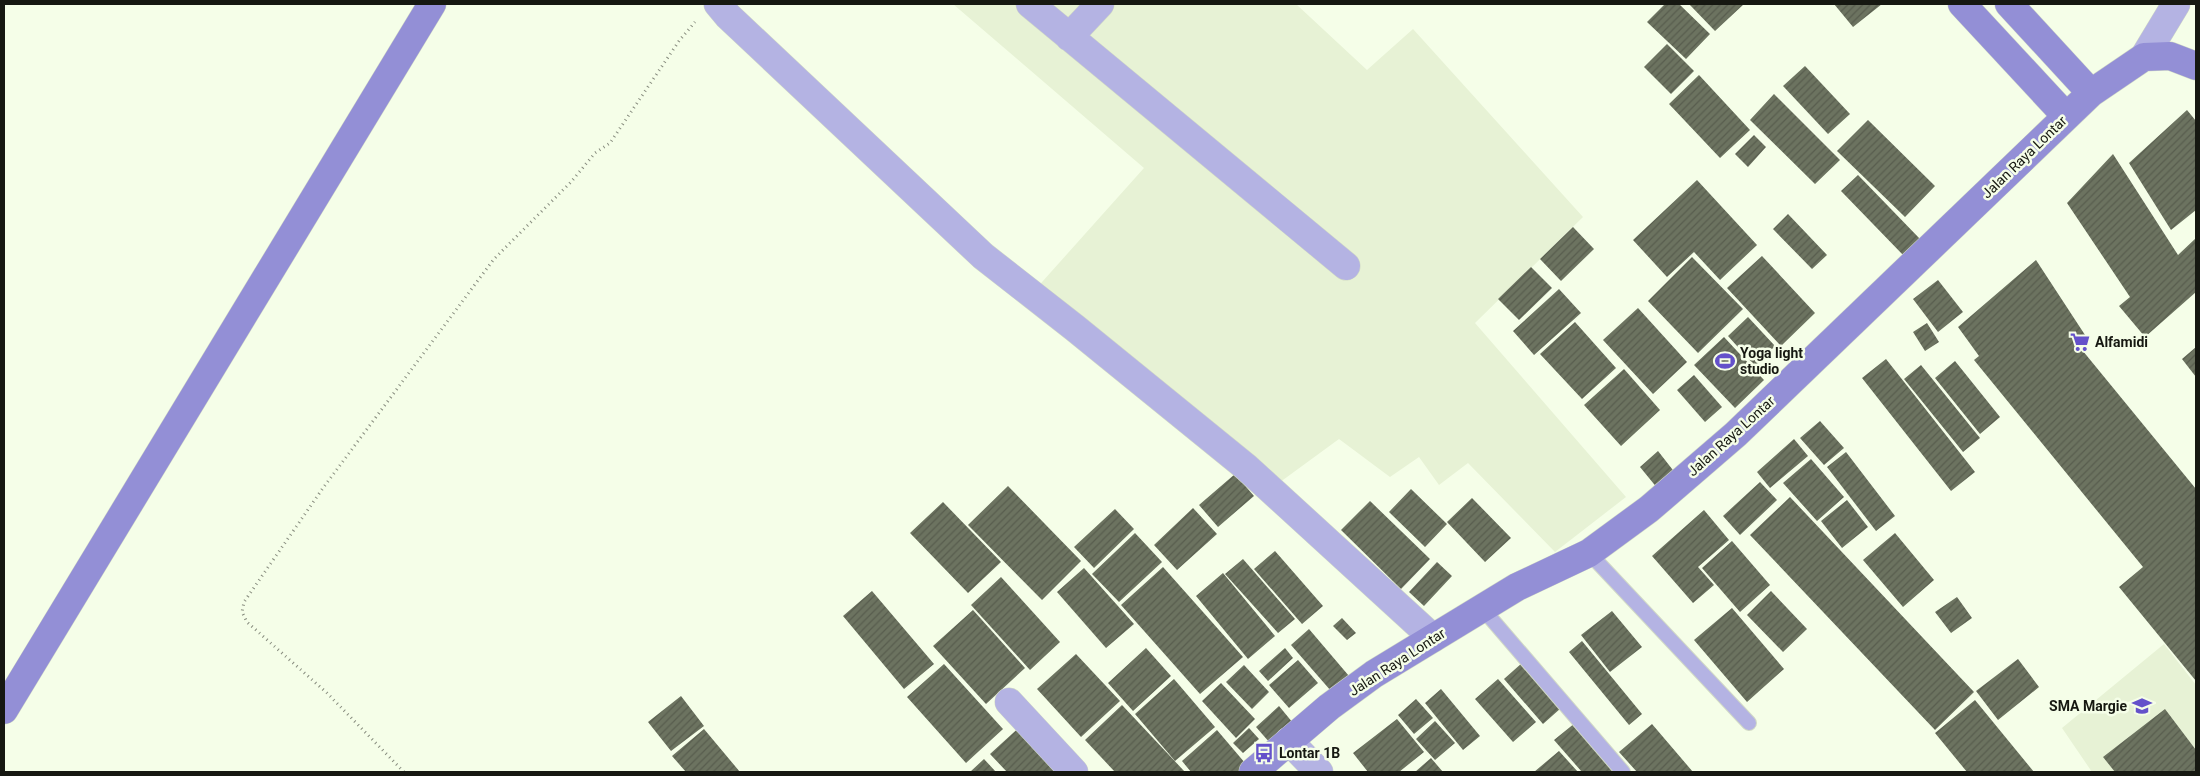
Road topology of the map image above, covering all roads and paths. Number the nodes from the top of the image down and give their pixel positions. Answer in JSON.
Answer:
{"nodes":[{"id":1,"x":432,"y":4,"type":"edge"},
{"id":2,"x":1030,"y":4,"type":"edge"},
{"id":3,"x":1100,"y":4,"type":"edge"},
{"id":4,"x":1962,"y":4,"type":"edge"},
{"id":5,"x":2009,"y":4,"type":"edge"},
{"id":6,"x":2176,"y":4,"type":"edge"},
{"id":7,"x":709,"y":10,"type":"edge"},
{"id":8,"x":1069,"y":37,"type":"junction"},
{"id":9,"x":2144,"y":57,"type":"junction"},
{"id":10,"x":2196,"y":66,"type":"edge"},
{"id":11,"x":2091,"y":93,"type":"junction"},
{"id":12,"x":2066,"y":116,"type":"junction"},
{"id":13,"x":1346,"y":266,"type":"dead end"},
{"id":14,"x":1589,"y":553,"type":"junction"},
{"id":15,"x":1482,"y":608,"type":"junction"},
{"id":16,"x":1433,"y":638,"type":"junction"},
{"id":17,"x":1010,"y":702,"type":"dead end"},
{"id":18,"x":4,"y":710,"type":"edge"},
{"id":19,"x":1749,"y":723,"type":"dead end"},
{"id":20,"x":1289,"y":741,"type":"junction"},
{"id":21,"x":404,"y":772,"type":"edge"},
{"id":22,"x":1074,"y":772,"type":"edge"},
{"id":23,"x":1253,"y":772,"type":"edge"},
{"id":24,"x":1319,"y":772,"type":"edge"},
{"id":25,"x":1623,"y":772,"type":"edge"}],
"edges":[{"from":1,"to":18,"type":"street"},
{"from":2,"to":8,"type":"street"},
{"from":3,"to":8,"type":"street"},
{"from":4,"to":12,"type":"street"},
{"from":5,"to":11,"type":"street"},
{"from":6,"to":9,"type":"street"},
{"from":7,"to":16,"type":"street"},
{"from":7,"to":21,"type":"path"},
{"from":8,"to":13,"type":"street"},
{"from":9,"to":10,"type":"street"},
{"from":9,"to":11,"type":"street","name":"Jalan Raya Lontar"},
{"from":11,"to":12,"type":"street","name":"Jalan Raya Lontar"},
{"from":12,"to":14,"type":"street","name":"Jalan Raya Lontar"},
{"from":14,"to":15,"type":"street","name":"Jalan Raya Lontar"},
{"from":14,"to":19,"type":"lane"},
{"from":15,"to":16,"type":"street","name":"Jalan Raya Lontar"},
{"from":15,"to":25,"type":"lane"},
{"from":16,"to":20,"type":"street","name":"Jalan Raya Lontar"},
{"from":17,"to":22,"type":"street"},
{"from":20,"to":23,"type":"street","name":"Jalan Raya Lontar"},
{"from":20,"to":24,"type":"street"}]}
